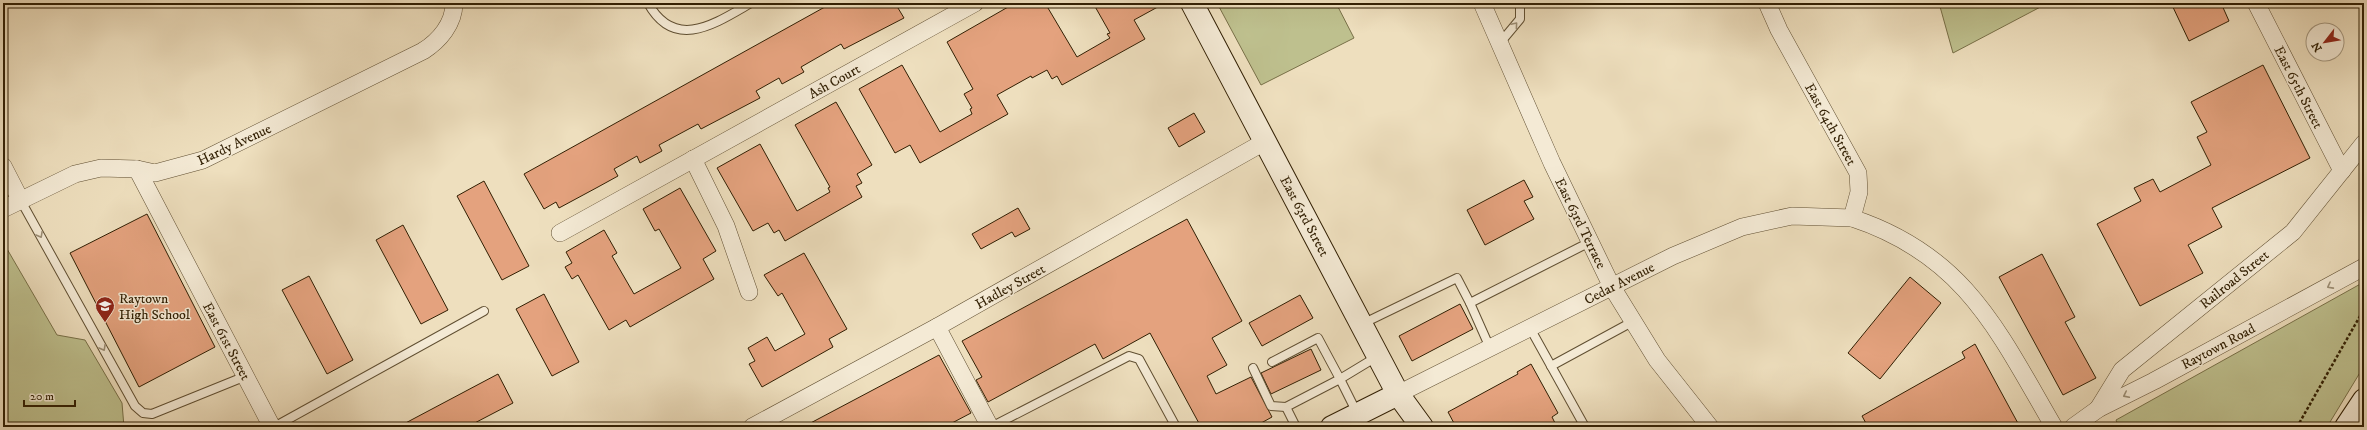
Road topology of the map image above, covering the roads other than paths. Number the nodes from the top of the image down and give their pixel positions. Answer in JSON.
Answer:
{"nodes":[{"id":1,"x":454,"y":3,"type":"edge"},
{"id":2,"x":648,"y":3,"type":"edge"},
{"id":3,"x":751,"y":3,"type":"edge"},
{"id":4,"x":975,"y":3,"type":"edge"},
{"id":5,"x":1192,"y":3,"type":"edge"},
{"id":6,"x":1482,"y":3,"type":"edge"},
{"id":7,"x":1520,"y":3,"type":"edge"},
{"id":8,"x":1767,"y":3,"type":"edge"},
{"id":9,"x":2256,"y":3,"type":"edge"},
{"id":10,"x":1500,"y":43,"type":"junction"},
{"id":11,"x":1266,"y":141,"type":"junction"},
{"id":12,"x":2364,"y":143,"type":"edge"},
{"id":13,"x":693,"y":159,"type":"junction"},
{"id":14,"x":3,"y":166,"type":"edge"},
{"id":15,"x":137,"y":169,"type":"junction"},
{"id":16,"x":2342,"y":170,"type":"junction"},
{"id":17,"x":21,"y":201,"type":"junction"},
{"id":18,"x":3,"y":209,"type":"edge"},
{"id":19,"x":1852,"y":218,"type":"junction"},
{"id":20,"x":560,"y":232,"type":"dead end"},
{"id":21,"x":1590,"y":242,"type":"junction"},
{"id":22,"x":2364,"y":267,"type":"edge"},
{"id":23,"x":1612,"y":287,"type":"junction"},
{"id":24,"x":749,"y":292,"type":"dead end"},
{"id":25,"x":1470,"y":303,"type":"junction"},
{"id":26,"x":484,"y":311,"type":"dead end"},
{"id":27,"x":1632,"y":322,"type":"junction"},
{"id":28,"x":1362,"y":324,"type":"junction"},
{"id":29,"x":937,"y":327,"type":"junction"},
{"id":30,"x":1530,"y":328,"type":"junction"},
{"id":31,"x":1490,"y":348,"type":"junction"},
{"id":32,"x":1378,"y":356,"type":"junction"},
{"id":33,"x":1272,"y":362,"type":"dead end"},
{"id":34,"x":1551,"y":366,"type":"junction"},
{"id":35,"x":1253,"y":368,"type":"dead end"},
{"id":36,"x":246,"y":376,"type":"junction"},
{"id":37,"x":1340,"y":379,"type":"junction"},
{"id":38,"x":1398,"y":394,"type":"junction"},
{"id":39,"x":2364,"y":400,"type":"edge"},
{"id":40,"x":1286,"y":407,"type":"junction"},
{"id":41,"x":2098,"y":409,"type":"junction"},
{"id":42,"x":1358,"y":414,"type":"junction"},
{"id":43,"x":1705,"y":426,"type":"edge"},
{"id":44,"x":273,"y":427,"type":"edge"},
{"id":45,"x":752,"y":427,"type":"edge"},
{"id":46,"x":991,"y":427,"type":"edge"},
{"id":47,"x":1176,"y":427,"type":"edge"},
{"id":48,"x":1296,"y":427,"type":"edge"},
{"id":49,"x":1332,"y":427,"type":"edge"},
{"id":50,"x":1422,"y":427,"type":"edge"},
{"id":51,"x":1585,"y":427,"type":"edge"},
{"id":52,"x":2054,"y":427,"type":"edge"},
{"id":53,"x":2073,"y":427,"type":"edge"},
{"id":54,"x":2346,"y":427,"type":"edge"}],
"edges":[{"from":1,"to":15,"type":"street","name":"Hardy Avenue"},
{"from":2,"to":3,"type":"lane"},
{"from":4,"to":13,"type":"street","name":"Ash Court"},
{"from":5,"to":11,"type":"street","name":"East 63rd Street"},
{"from":6,"to":10,"type":"street","name":"East 63rd Terrace"},
{"from":10,"to":7,"type":"lane","one_way":true},
{"from":8,"to":19,"type":"street","name":"East 64th Street"},
{"from":9,"to":16,"type":"street","name":"East 65th Street"},
{"from":10,"to":21,"type":"street","name":"East 63rd Terrace"},
{"from":11,"to":28,"type":"street","name":"East 63rd Street"},
{"from":11,"to":29,"type":"street","name":"Hadley Street"},
{"from":12,"to":16,"type":"street","name":"Railroad Street"},
{"from":13,"to":20,"type":"street","name":"Ash Court"},
{"from":13,"to":24,"type":"street"},
{"from":14,"to":17,"type":"street"},
{"from":15,"to":17,"type":"street","name":"Hardy Avenue"},
{"from":15,"to":36,"type":"street","name":"East 61st Street"},
{"from":16,"to":41,"type":"street","name":"Railroad Street"},
{"from":17,"to":18,"type":"street","name":"Hardy Avenue"},
{"from":17,"to":36,"type":"lane","one_way":true},
{"from":19,"to":23,"type":"street","name":"Cedar Avenue"},
{"from":19,"to":52,"type":"street"},
{"from":21,"to":23,"type":"street","name":"East 63rd Terrace"},
{"from":21,"to":25,"type":"lane"},
{"from":22,"to":41,"type":"street","name":"Raytown Road","one_way":true},
{"from":23,"to":27,"type":"street","name":"East 63rd Terrace"},
{"from":23,"to":30,"type":"street","name":"Cedar Avenue"},
{"from":25,"to":28,"type":"lane"},
{"from":25,"to":31,"type":"lane"},
{"from":26,"to":44,"type":"lane"},
{"from":27,"to":34,"type":"lane"},
{"from":27,"to":43,"type":"street","name":"East 63rd Terrace"},
{"from":28,"to":32,"type":"street","name":"East 63rd Street"},
{"from":29,"to":45,"type":"street","name":"Hadley Street"},
{"from":29,"to":46,"type":"street"},
{"from":30,"to":31,"type":"street","name":"Cedar Avenue"},
{"from":30,"to":34,"type":"lane"},
{"from":31,"to":38,"type":"street","name":"Cedar Avenue"},
{"from":32,"to":37,"type":"lane"},
{"from":32,"to":38,"type":"street","name":"East 63rd Street"},
{"from":33,"to":37,"type":"lane"},
{"from":34,"to":51,"type":"lane"},
{"from":35,"to":40,"type":"lane"},
{"from":36,"to":44,"type":"street","name":"East 61st Street"},
{"from":37,"to":40,"type":"lane"},
{"from":37,"to":42,"type":"lane"},
{"from":38,"to":42,"type":"street"},
{"from":38,"to":50,"type":"street","name":"East 63rd Street"},
{"from":39,"to":54,"type":"street"},
{"from":40,"to":48,"type":"lane"},
{"from":41,"to":53,"type":"street","name":"Raytown Road"},
{"from":42,"to":49,"type":"street"},
{"from":46,"to":47,"type":"lane"}]}
